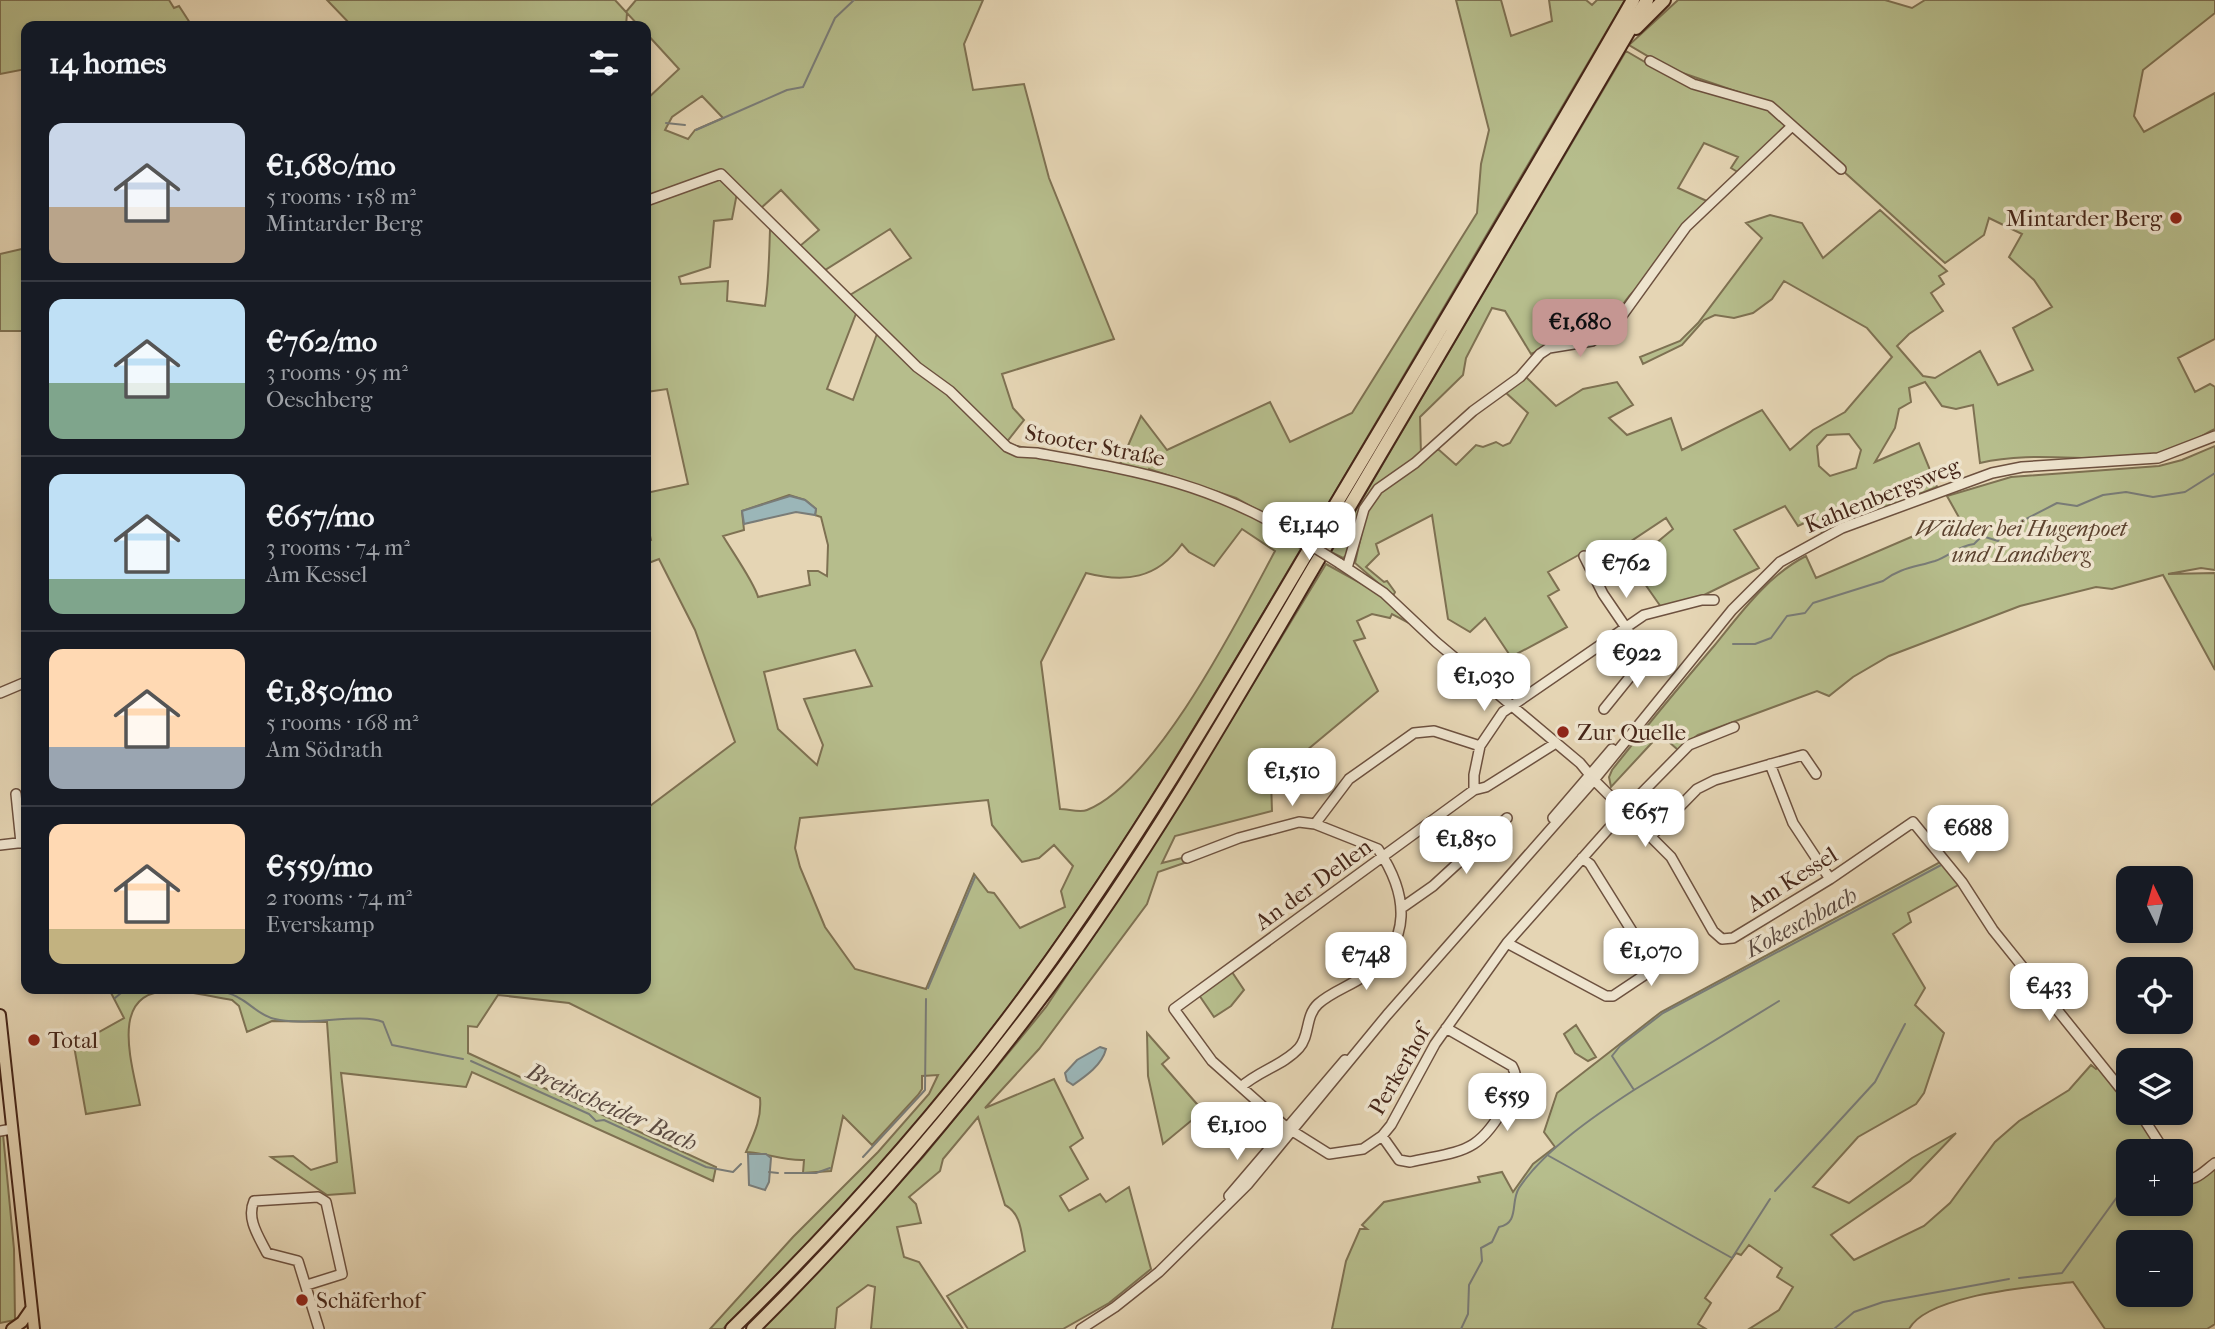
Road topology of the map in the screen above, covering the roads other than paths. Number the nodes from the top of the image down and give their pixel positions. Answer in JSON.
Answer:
{"nodes":[{"id":1,"x":1633,"y":0,"type":"edge"},
{"id":2,"x":1647,"y":0,"type":"edge"},
{"id":3,"x":1664,"y":0,"type":"edge"},
{"id":4,"x":1623,"y":41,"type":"junction"},
{"id":5,"x":1650,"y":61,"type":"dead end"},
{"id":6,"x":1791,"y":127,"type":"junction"},
{"id":7,"x":1841,"y":169,"type":"dead end"},
{"id":8,"x":651,"y":199,"type":"edge"},
{"id":9,"x":2215,"y":436,"type":"edge"},
{"id":10,"x":1584,"y":556,"type":"dead end"},
{"id":11,"x":1343,"y":565,"type":"junction"},
{"id":12,"x":1714,"y":600,"type":"dead end"},
{"id":13,"x":1626,"y":626,"type":"junction"},
{"id":14,"x":21,"y":684,"type":"edge"},
{"id":15,"x":0,"y":693,"type":"edge"},
{"id":16,"x":1513,"y":704,"type":"junction"},
{"id":17,"x":1604,"y":709,"type":"dead end"},
{"id":18,"x":1734,"y":727,"type":"dead end"},
{"id":19,"x":1556,"y":743,"type":"junction"},
{"id":20,"x":1480,"y":746,"type":"junction"},
{"id":21,"x":1770,"y":764,"type":"junction"},
{"id":22,"x":1816,"y":774,"type":"dead end"},
{"id":23,"x":1591,"y":777,"type":"junction"},
{"id":24,"x":1474,"y":790,"type":"junction"},
{"id":25,"x":16,"y":794,"type":"dead end"},
{"id":26,"x":1626,"y":809,"type":"junction"},
{"id":27,"x":1507,"y":818,"type":"dead end"},
{"id":28,"x":1315,"y":824,"type":"junction"},
{"id":29,"x":21,"y":825,"type":"edge"},
{"id":30,"x":1653,"y":835,"type":"junction"},
{"id":31,"x":21,"y":843,"type":"edge"},
{"id":32,"x":0,"y":845,"type":"edge"},
{"id":33,"x":1383,"y":857,"type":"junction"},
{"id":34,"x":1187,"y":858,"type":"dead end"},
{"id":35,"x":1582,"y":858,"type":"junction"},
{"id":36,"x":1830,"y":878,"type":"junction"},
{"id":37,"x":1403,"y":907,"type":"junction"},
{"id":38,"x":1507,"y":943,"type":"junction"},
{"id":39,"x":1174,"y":1009,"type":"joint"},
{"id":40,"x":0,"y":1015,"type":"edge"},
{"id":41,"x":1446,"y":1028,"type":"junction"},
{"id":42,"x":2116,"y":1083,"type":"edge"},
{"id":43,"x":1241,"y":1087,"type":"junction"},
{"id":44,"x":12,"y":1129,"type":"junction"},
{"id":45,"x":1289,"y":1129,"type":"junction"},
{"id":46,"x":0,"y":1131,"type":"edge"},
{"id":47,"x":1382,"y":1136,"type":"junction"},
{"id":48,"x":2215,"y":1163,"type":"edge"},
{"id":49,"x":2193,"y":1179,"type":"edge"},
{"id":50,"x":307,"y":1285,"type":"junction"},
{"id":51,"x":31,"y":1309,"type":"junction"},
{"id":52,"x":12,"y":1329,"type":"edge"},
{"id":53,"x":34,"y":1329,"type":"edge"},
{"id":54,"x":319,"y":1329,"type":"edge"},
{"id":55,"x":732,"y":1329,"type":"edge"},
{"id":56,"x":753,"y":1329,"type":"edge"},
{"id":57,"x":1081,"y":1329,"type":"edge"}],
"edges":[{"from":1,"to":55,"type":"highway"},
{"from":2,"to":4,"type":"highway"},
{"from":3,"to":4,"type":"highway"},
{"from":4,"to":56,"type":"highway"},
{"from":5,"to":6,"type":"street"},
{"from":6,"to":7,"type":"street"},
{"from":6,"to":11,"type":"street"},
{"from":8,"to":11,"type":"street","name":"Stooter Straße","bridge":true},
{"from":9,"to":23,"type":"street","name":"Kahlenbergsweg"},
{"from":10,"to":13,"type":"street"},
{"from":11,"to":16,"type":"street","name":"Stooter Straße"},
{"from":12,"to":13,"type":"street"},
{"from":13,"to":16,"type":"street"},
{"from":13,"to":17,"type":"street"},
{"from":14,"to":15,"type":"street"},
{"from":16,"to":19,"type":"street","name":"Stooter Straße"},
{"from":16,"to":20,"type":"street"},
{"from":18,"to":26,"type":"street","name":"Perkerhof"},
{"from":19,"to":23,"type":"street","name":"Stooter Straße"},
{"from":19,"to":24,"type":"street","name":"An der Dellen"},
{"from":20,"to":24,"type":"street"},
{"from":20,"to":28,"type":"street"},
{"from":21,"to":22,"type":"street"},
{"from":21,"to":30,"type":"street"},
{"from":21,"to":36,"type":"street"},
{"from":23,"to":26,"type":"street","name":"Am Kessel"},
{"from":23,"to":45,"type":"street","name":"Kahlenbergsweg"},
{"from":24,"to":33,"type":"street","name":"An der Dellen"},
{"from":25,"to":29,"type":"street"},
{"from":26,"to":30,"type":"street","name":"Am Kessel"},
{"from":26,"to":35,"type":"street","name":"Perkerhof"},
{"from":27,"to":37,"type":"street"},
{"from":28,"to":33,"type":"street"},
{"from":28,"to":34,"type":"street"},
{"from":30,"to":36,"type":"street","name":"Am Kessel"},
{"from":31,"to":32,"type":"street"},
{"from":33,"to":37,"type":"street"},
{"from":33,"to":39,"type":"street","name":"An der Dellen"},
{"from":35,"to":38,"type":"street","name":"Perkerhof"},
{"from":35,"to":38,"type":"street"},
{"from":36,"to":42,"type":"street","name":"Am Kessel"},
{"from":37,"to":43,"type":"street"},
{"from":38,"to":41,"type":"street","name":"Perkerhof"},
{"from":39,"to":43,"type":"street","name":"Perkerhof"},
{"from":40,"to":44,"type":"main road"},
{"from":41,"to":47,"type":"street","name":"Perkerhof"},
{"from":41,"to":47,"type":"street"},
{"from":43,"to":45,"type":"street","name":"Perkerhof"},
{"from":44,"to":46,"type":"street"},
{"from":44,"to":51,"type":"main road"},
{"from":45,"to":47,"type":"street","name":"Perkerhof"},
{"from":45,"to":57,"type":"street","name":"Kahlenbergsweg"},
{"from":48,"to":49,"type":"street"},
{"from":50,"to":50,"type":"street"},
{"from":50,"to":54,"type":"street"},
{"from":51,"to":52,"type":"main road"},
{"from":51,"to":53,"type":"main road"}]}
